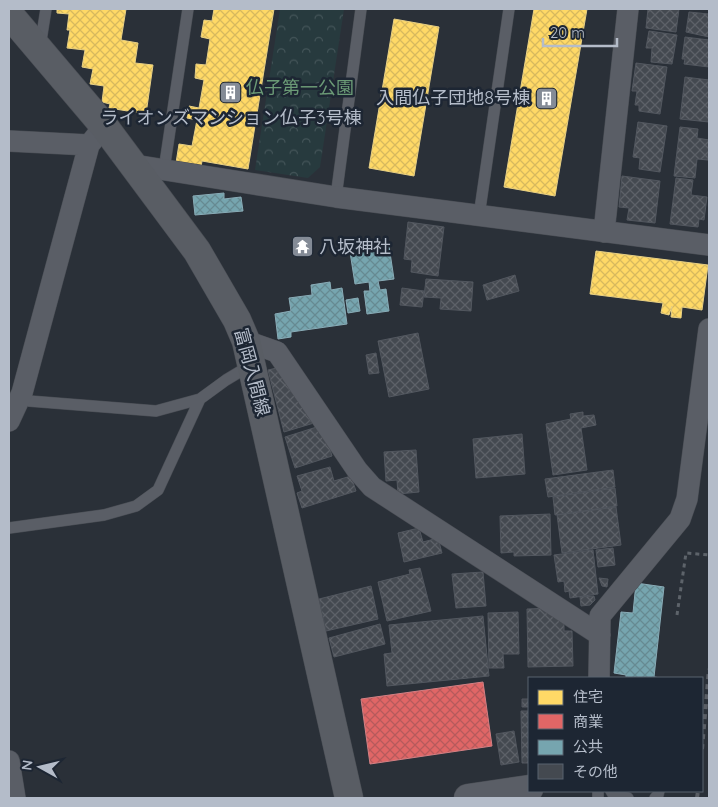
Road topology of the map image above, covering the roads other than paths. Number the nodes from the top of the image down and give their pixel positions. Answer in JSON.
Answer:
{"nodes":[{"id":1,"x":46,"y":9,"type":"edge"},
{"id":2,"x":188,"y":9,"type":"edge"},
{"id":3,"x":361,"y":9,"type":"edge"},
{"id":4,"x":509,"y":9,"type":"edge"},
{"id":5,"x":628,"y":9,"type":"edge"},
{"id":6,"x":9,"y":14,"type":"edge"},
{"id":7,"x":40,"y":51,"type":"junction"},
{"id":8,"x":96,"y":136,"type":"junction"},
{"id":9,"x":9,"y":142,"type":"edge"},
{"id":10,"x":134,"y":165,"type":"junction"},
{"id":11,"x":164,"y":170,"type":"junction"},
{"id":12,"x":336,"y":197,"type":"junction"},
{"id":13,"x":479,"y":216,"type":"junction"},
{"id":14,"x":604,"y":232,"type":"junction"},
{"id":15,"x":709,"y":245,"type":"edge"},
{"id":16,"x":709,"y":329,"type":"edge"},
{"id":17,"x":249,"y":352,"type":"junction"},
{"id":18,"x":22,"y":393,"type":"junction"},
{"id":19,"x":200,"y":399,"type":"junction"},
{"id":20,"x":9,"y":421,"type":"edge"},
{"id":21,"x":9,"y":528,"type":"edge"},
{"id":22,"x":600,"y":635,"type":"junction"},
{"id":23,"x":599,"y":677,"type":"edge"},
{"id":24,"x":9,"y":762,"type":"edge"},
{"id":25,"x":528,"y":789,"type":"edge"},
{"id":26,"x":612,"y":792,"type":"edge"},
{"id":27,"x":15,"y":798,"type":"edge"},
{"id":28,"x":349,"y":798,"type":"edge"},
{"id":29,"x":468,"y":798,"type":"edge"},
{"id":30,"x":628,"y":798,"type":"edge"}],
"edges":[{"from":1,"to":7,"type":"lane"},
{"from":2,"to":11,"type":"lane"},
{"from":3,"to":12,"type":"lane"},
{"from":4,"to":13,"type":"lane"},
{"from":5,"to":14,"type":"street"},
{"from":6,"to":7,"type":"main road","name":"富岡入間線"},
{"from":7,"to":8,"type":"main road","name":"富岡入間線"},
{"from":8,"to":9,"type":"street"},
{"from":8,"to":10,"type":"main road","name":"富岡入間線"},
{"from":8,"to":18,"type":"street"},
{"from":10,"to":11,"type":"street"},
{"from":10,"to":17,"type":"main road","name":"富岡入間線"},
{"from":11,"to":12,"type":"street"},
{"from":12,"to":13,"type":"street"},
{"from":13,"to":14,"type":"street"},
{"from":14,"to":15,"type":"street"},
{"from":16,"to":22,"type":"street"},
{"from":17,"to":19,"type":"lane"},
{"from":17,"to":22,"type":"street"},
{"from":17,"to":28,"type":"main road","name":"富岡入間線"},
{"from":18,"to":19,"type":"lane"},
{"from":18,"to":20,"type":"street"},
{"from":19,"to":21,"type":"lane"},
{"from":22,"to":23,"type":"street"},
{"from":24,"to":27,"type":"street"},
{"from":25,"to":29,"type":"street"},
{"from":26,"to":30,"type":"lane"}]}
